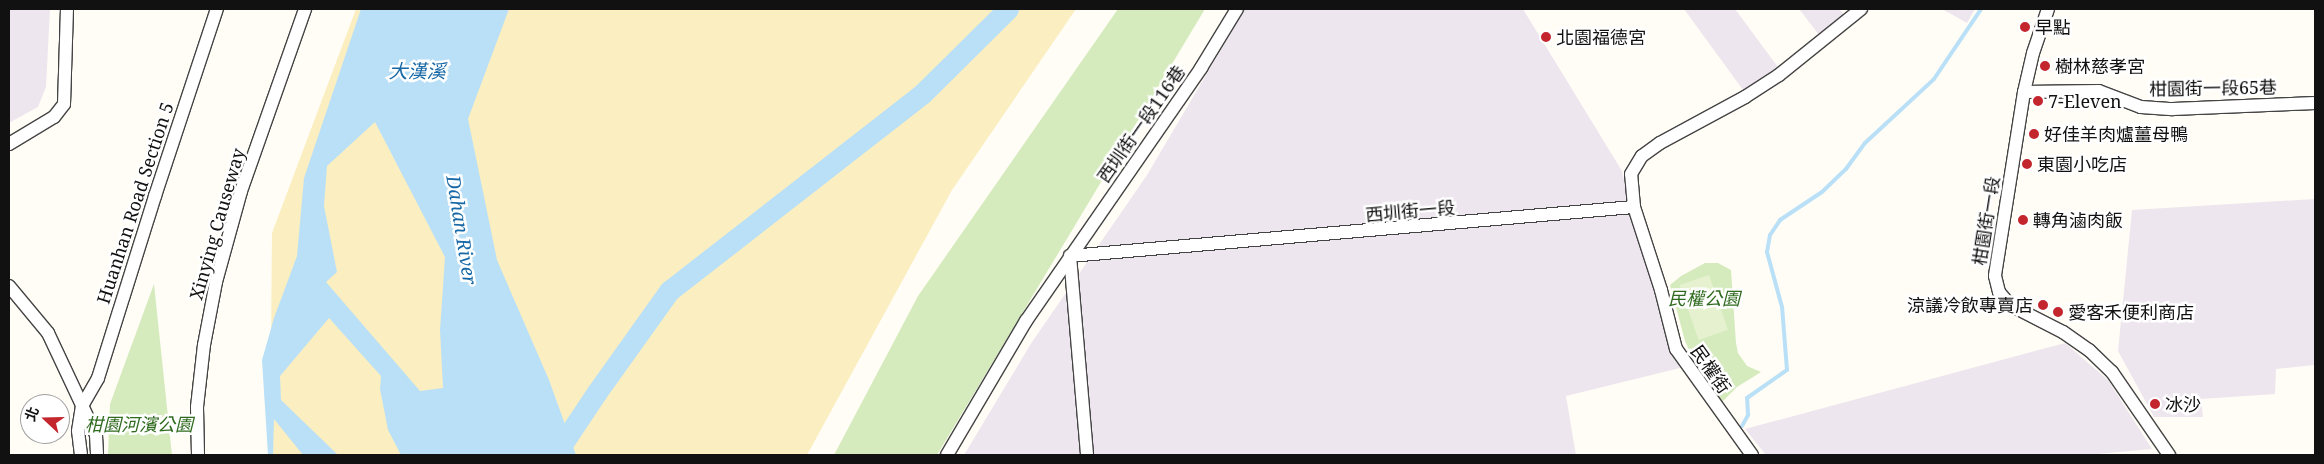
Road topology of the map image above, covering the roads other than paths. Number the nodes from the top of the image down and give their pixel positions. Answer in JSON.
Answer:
{"nodes":[{"id":1,"x":67,"y":9,"type":"edge"},
{"id":2,"x":217,"y":9,"type":"edge"},
{"id":3,"x":305,"y":9,"type":"edge"},
{"id":4,"x":1238,"y":9,"type":"edge"},
{"id":5,"x":1861,"y":9,"type":"edge"},
{"id":6,"x":2048,"y":9,"type":"edge"},
{"id":7,"x":2024,"y":92,"type":"junction"},
{"id":8,"x":2315,"y":103,"type":"edge"},
{"id":9,"x":9,"y":144,"type":"edge"},
{"id":10,"x":1634,"y":207,"type":"junction"},
{"id":11,"x":1070,"y":256,"type":"junction"},
{"id":12,"x":9,"y":286,"type":"edge"},
{"id":13,"x":82,"y":406,"type":"junction"},
{"id":14,"x":81,"y":455,"type":"edge"},
{"id":15,"x":97,"y":455,"type":"edge"},
{"id":16,"x":198,"y":455,"type":"edge"},
{"id":17,"x":947,"y":455,"type":"edge"},
{"id":18,"x":1087,"y":455,"type":"edge"},
{"id":19,"x":1752,"y":455,"type":"edge"},
{"id":20,"x":2169,"y":455,"type":"edge"}],
"edges":[{"from":1,"to":9,"type":"street"},
{"from":2,"to":13,"type":"street","name":"Huanhan Road Section 5"},
{"from":3,"to":16,"type":"street","name":"Xinying Causeway"},
{"from":4,"to":11,"type":"street","name":"西圳街一段116巷"},
{"from":5,"to":10,"type":"street"},
{"from":6,"to":7,"type":"street","name":"柑園街一段"},
{"from":7,"to":8,"type":"street","name":"柑園街一段65巷"},
{"from":7,"to":20,"type":"street","name":"柑園街一段"},
{"from":10,"to":11,"type":"street","name":"西圳街一段"},
{"from":10,"to":19,"type":"street","name":"民權街"},
{"from":11,"to":17,"type":"street","name":"西圳街一段116巷"},
{"from":11,"to":18,"type":"street"},
{"from":12,"to":13,"type":"street"},
{"from":13,"to":14,"type":"street"},
{"from":13,"to":15,"type":"street"}]}
